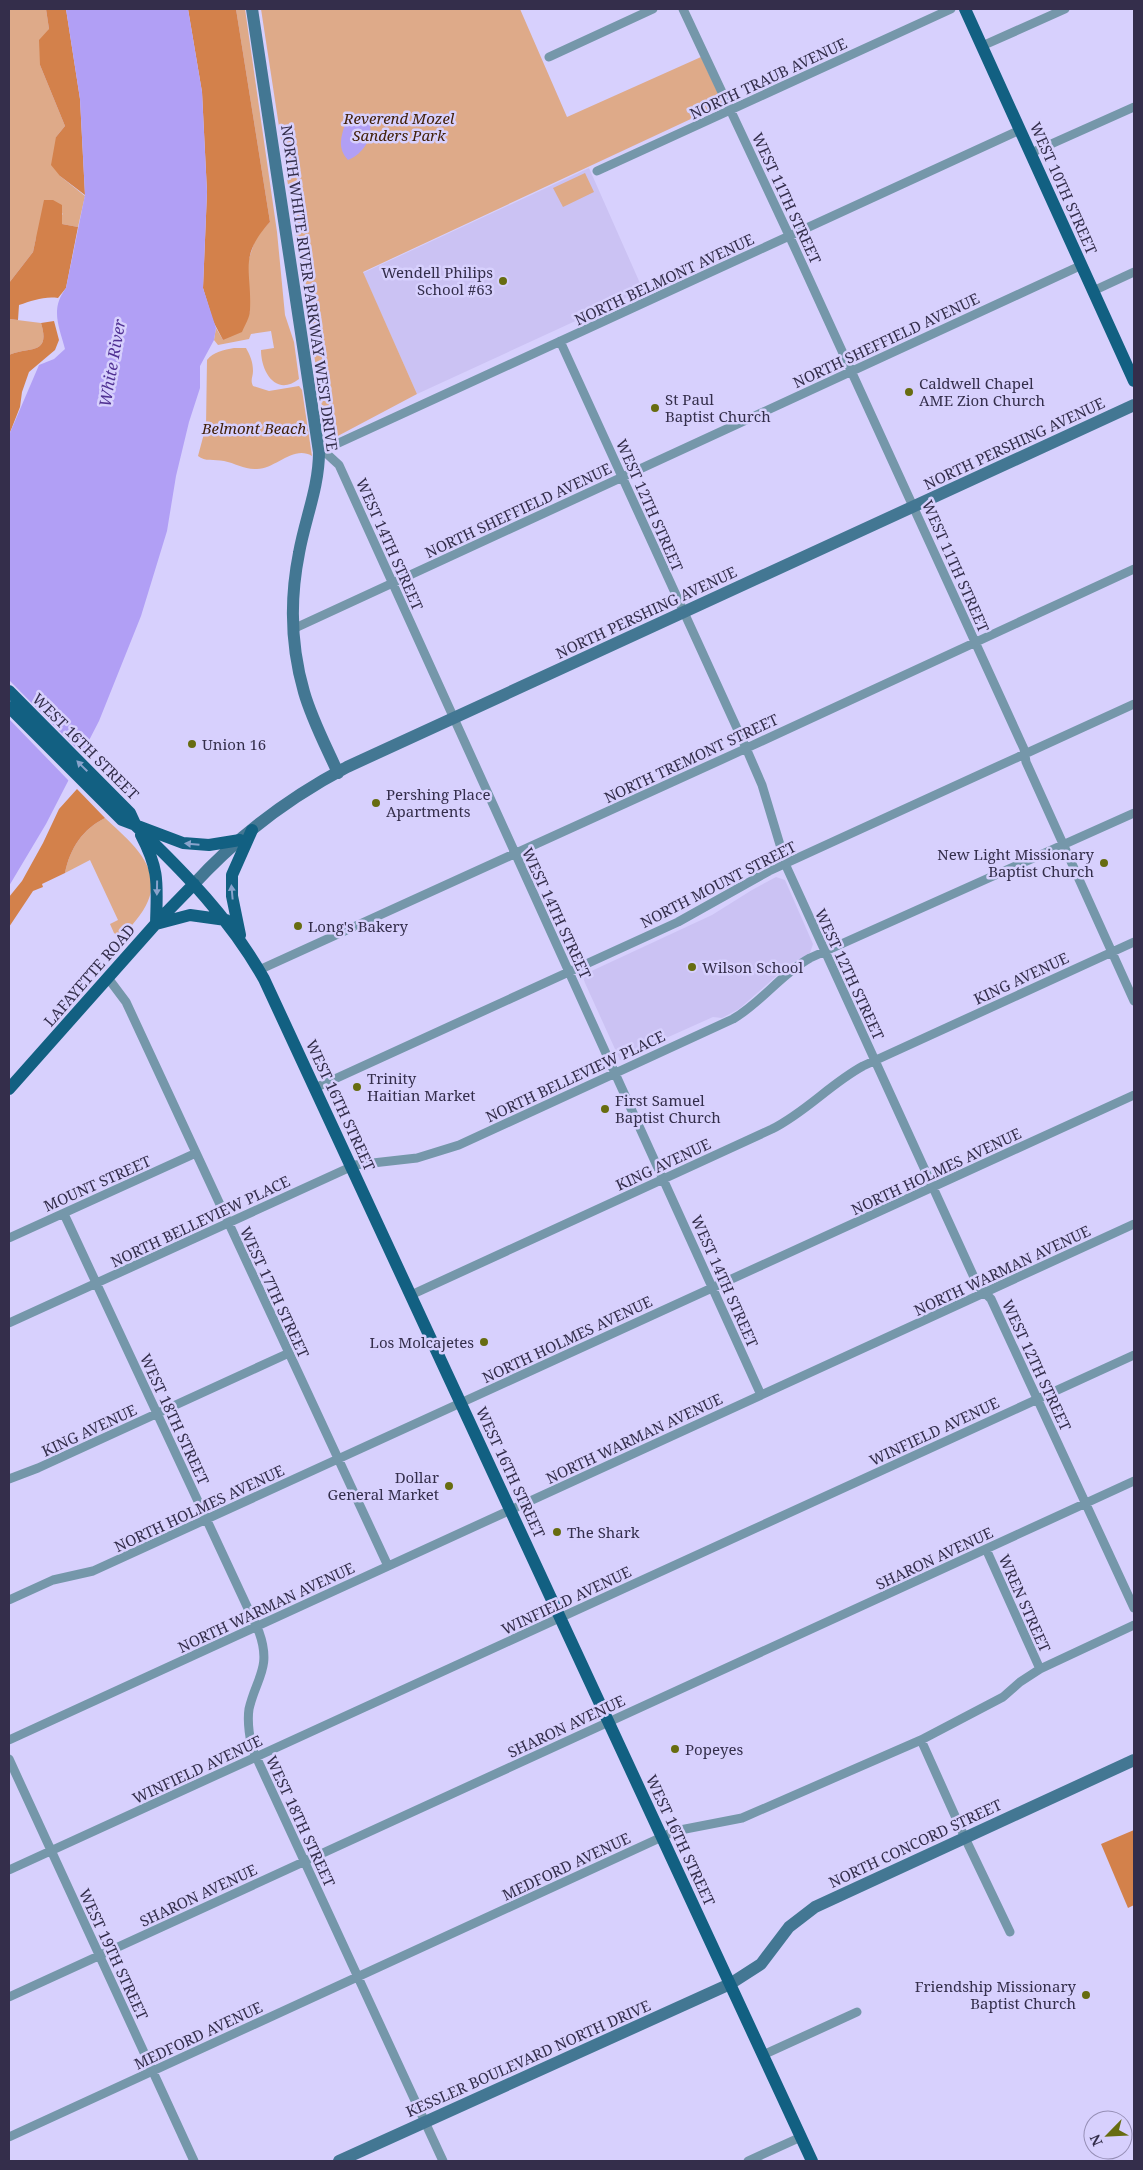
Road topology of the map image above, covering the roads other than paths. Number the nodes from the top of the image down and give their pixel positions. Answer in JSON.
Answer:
{"nodes":[{"id":1,"x":252,"y":9,"type":"edge"},
{"id":2,"x":654,"y":9,"type":"edge"},
{"id":3,"x":683,"y":9,"type":"edge"},
{"id":4,"x":951,"y":9,"type":"edge"},
{"id":5,"x":965,"y":9,"type":"edge"},
{"id":6,"x":1065,"y":9,"type":"edge"},
{"id":7,"x":982,"y":46,"type":"junction"},
{"id":8,"x":549,"y":57,"type":"dead end"},
{"id":9,"x":1134,"y":107,"type":"edge"},
{"id":10,"x":731,"y":110,"type":"junction"},
{"id":11,"x":1020,"y":130,"type":"junction"},
{"id":12,"x":1030,"y":153,"type":"junction"},
{"id":13,"x":597,"y":171,"type":"dead end"},
{"id":14,"x":790,"y":236,"type":"junction"},
{"id":15,"x":1082,"y":265,"type":"junction"},
{"id":16,"x":1134,"y":272,"type":"edge"},
{"id":17,"x":1093,"y":291,"type":"junction"},
{"id":18,"x":560,"y":341,"type":"junction"},
{"id":19,"x":852,"y":371,"type":"junction"},
{"id":20,"x":1134,"y":381,"type":"edge"},
{"id":21,"x":1134,"y":405,"type":"edge"},
{"id":22,"x":319,"y":452,"type":"junction"},
{"id":23,"x":622,"y":477,"type":"junction"},
{"id":24,"x":914,"y":507,"type":"junction"},
{"id":25,"x":1134,"y":568,"type":"edge"},
{"id":26,"x":392,"y":583,"type":"junction"},
{"id":27,"x":684,"y":613,"type":"junction"},
{"id":28,"x":293,"y":629,"type":"junction"},
{"id":29,"x":975,"y":642,"type":"junction"},
{"id":30,"x":9,"y":691,"type":"edge"},
{"id":31,"x":1134,"y":704,"type":"edge"},
{"id":32,"x":9,"y":707,"type":"edge"},
{"id":33,"x":454,"y":719,"type":"junction"},
{"id":34,"x":746,"y":748,"type":"junction"},
{"id":35,"x":1025,"y":754,"type":"junction"},
{"id":36,"x":338,"y":772,"type":"junction"},
{"id":37,"x":112,"y":804,"type":"junction"},
{"id":38,"x":1134,"y":812,"type":"edge"},
{"id":39,"x":136,"y":826,"type":"junction"},
{"id":40,"x":252,"y":830,"type":"junction"},
{"id":41,"x":240,"y":840,"type":"junction"},
{"id":42,"x":1064,"y":844,"type":"junction"},
{"id":43,"x":515,"y":854,"type":"junction"},
{"id":44,"x":786,"y":863,"type":"junction"},
{"id":45,"x":194,"y":884,"type":"junction"},
{"id":46,"x":226,"y":920,"type":"junction"},
{"id":47,"x":156,"y":924,"type":"junction"},
{"id":48,"x":241,"y":940,"type":"junction"},
{"id":49,"x":1134,"y":942,"type":"edge"},
{"id":50,"x":825,"y":951,"type":"junction"},
{"id":51,"x":1112,"y":952,"type":"junction"},
{"id":52,"x":259,"y":970,"type":"junction"},
{"id":53,"x":569,"y":971,"type":"junction"},
{"id":54,"x":108,"y":978,"type":"junction"},
{"id":55,"x":1134,"y":1001,"type":"edge"},
{"id":56,"x":875,"y":1060,"type":"junction"},
{"id":57,"x":615,"y":1072,"type":"junction"},
{"id":58,"x":315,"y":1088,"type":"junction"},
{"id":59,"x":9,"y":1089,"type":"edge"},
{"id":60,"x":1134,"y":1096,"type":"edge"},
{"id":61,"x":196,"y":1153,"type":"junction"},
{"id":62,"x":351,"y":1167,"type":"junction"},
{"id":63,"x":663,"y":1178,"type":"junction"},
{"id":64,"x":932,"y":1188,"type":"junction"},
{"id":65,"x":64,"y":1214,"type":"junction"},
{"id":66,"x":228,"y":1223,"type":"junction"},
{"id":67,"x":1134,"y":1224,"type":"edge"},
{"id":68,"x":9,"y":1238,"type":"edge"},
{"id":69,"x":97,"y":1283,"type":"junction"},
{"id":70,"x":713,"y":1288,"type":"junction"},
{"id":71,"x":985,"y":1293,"type":"junction"},
{"id":72,"x":411,"y":1295,"type":"junction"},
{"id":73,"x":9,"y":1323,"type":"edge"},
{"id":74,"x":289,"y":1353,"type":"junction"},
{"id":75,"x":1134,"y":1355,"type":"edge"},
{"id":76,"x":761,"y":1395,"type":"junction"},
{"id":77,"x":1038,"y":1399,"type":"junction"},
{"id":78,"x":461,"y":1403,"type":"junction"},
{"id":79,"x":157,"y":1413,"type":"junction"},
{"id":80,"x":338,"y":1460,"type":"junction"},
{"id":81,"x":9,"y":1479,"type":"edge"},
{"id":82,"x":1134,"y":1481,"type":"edge"},
{"id":83,"x":1086,"y":1503,"type":"junction"},
{"id":84,"x":510,"y":1509,"type":"junction"},
{"id":85,"x":207,"y":1520,"type":"junction"},
{"id":86,"x":986,"y":1549,"type":"junction"},
{"id":87,"x":388,"y":1566,"type":"junction"},
{"id":88,"x":9,"y":1600,"type":"edge"},
{"id":89,"x":1134,"y":1608,"type":"edge"},
{"id":90,"x":560,"y":1617,"type":"junction"},
{"id":91,"x":255,"y":1626,"type":"junction"},
{"id":92,"x":1134,"y":1626,"type":"edge"},
{"id":93,"x":1040,"y":1669,"type":"junction"},
{"id":94,"x":608,"y":1722,"type":"junction"},
{"id":95,"x":9,"y":1740,"type":"edge"},
{"id":96,"x":921,"y":1740,"type":"junction"},
{"id":97,"x":256,"y":1757,"type":"junction"},
{"id":98,"x":9,"y":1759,"type":"edge"},
{"id":99,"x":1134,"y":1760,"type":"edge"},
{"id":100,"x":662,"y":1838,"type":"junction"},
{"id":101,"x":964,"y":1838,"type":"junction"},
{"id":102,"x":51,"y":1851,"type":"junction"},
{"id":103,"x":304,"y":1861,"type":"junction"},
{"id":104,"x":9,"y":1870,"type":"edge"},
{"id":105,"x":1010,"y":1932,"type":"dead end"},
{"id":106,"x":100,"y":1955,"type":"junction"},
{"id":107,"x":358,"y":1977,"type":"junction"},
{"id":108,"x":730,"y":1984,"type":"junction"},
{"id":109,"x":9,"y":1997,"type":"edge"},
{"id":110,"x":857,"y":2012,"type":"dead end"},
{"id":111,"x":763,"y":2055,"type":"junction"},
{"id":112,"x":153,"y":2071,"type":"junction"},
{"id":113,"x":425,"y":2122,"type":"junction"},
{"id":114,"x":9,"y":2137,"type":"edge"},
{"id":115,"x":801,"y":2137,"type":"junction"},
{"id":116,"x":194,"y":2161,"type":"edge"},
{"id":117,"x":339,"y":2161,"type":"edge"},
{"id":118,"x":443,"y":2161,"type":"edge"},
{"id":119,"x":748,"y":2161,"type":"edge"},
{"id":120,"x":812,"y":2161,"type":"edge"}],
"edges":[{"from":1,"to":22,"type":"main road","name":"NORTH WHITE RIVER PARKWAY WEST DRIVE"},
{"from":2,"to":8,"type":"street"},
{"from":3,"to":10,"type":"street","name":"WEST 11TH STREET"},
{"from":4,"to":10,"type":"street","name":"NORTH TRAUB AVENUE"},
{"from":5,"to":7,"type":"main road","name":"WEST 10TH STREET"},
{"from":6,"to":7,"type":"street"},
{"from":7,"to":11,"type":"main road","name":"WEST 10TH STREET"},
{"from":9,"to":12,"type":"street"},
{"from":10,"to":13,"type":"street","name":"NORTH TRAUB AVENUE"},
{"from":10,"to":14,"type":"street","name":"WEST 11TH STREET"},
{"from":11,"to":12,"type":"main road","name":"WEST 10TH STREET"},
{"from":11,"to":14,"type":"street","name":"NORTH BELMONT AVENUE"},
{"from":12,"to":15,"type":"main road","name":"WEST 10TH STREET"},
{"from":14,"to":18,"type":"street","name":"NORTH BELMONT AVENUE"},
{"from":14,"to":19,"type":"street","name":"WEST 11TH STREET"},
{"from":15,"to":17,"type":"main road","name":"WEST 10TH STREET"},
{"from":15,"to":19,"type":"street","name":"NORTH SHEFFIELD AVENUE"},
{"from":16,"to":17,"type":"street"},
{"from":17,"to":20,"type":"main road","name":"WEST 10TH STREET"},
{"from":18,"to":22,"type":"street","name":"NORTH BELMONT AVENUE"},
{"from":18,"to":23,"type":"street","name":"WEST 12TH STREET"},
{"from":19,"to":23,"type":"street","name":"NORTH SHEFFIELD AVENUE"},
{"from":19,"to":24,"type":"street","name":"WEST 11TH STREET"},
{"from":21,"to":24,"type":"main road","name":"NORTH PERSHING AVENUE"},
{"from":22,"to":26,"type":"street","name":"WEST 14TH STREET"},
{"from":22,"to":28,"type":"main road","name":"NORTH WHITE RIVER PARKWAY WEST DRIVE"},
{"from":23,"to":26,"type":"street","name":"NORTH SHEFFIELD AVENUE"},
{"from":23,"to":27,"type":"street","name":"WEST 12TH STREET"},
{"from":24,"to":27,"type":"main road","name":"NORTH PERSHING AVENUE"},
{"from":24,"to":29,"type":"street","name":"WEST 11TH STREET"},
{"from":25,"to":29,"type":"street","name":"NORTH TREMONT STREET"},
{"from":26,"to":28,"type":"street","name":"NORTH SHEFFIELD AVENUE"},
{"from":26,"to":33,"type":"street","name":"WEST 14TH STREET"},
{"from":27,"to":33,"type":"main road","name":"NORTH PERSHING AVENUE"},
{"from":27,"to":34,"type":"street","name":"WEST 12TH STREET"},
{"from":28,"to":36,"type":"main road","name":"NORTH WHITE RIVER PARKWAY WEST DRIVE"},
{"from":29,"to":34,"type":"street","name":"NORTH TREMONT STREET"},
{"from":29,"to":35,"type":"street","name":"WEST 11TH STREET"},
{"from":37,"to":30,"type":"main road","name":"WEST 16TH STREET","one_way":true},
{"from":31,"to":35,"type":"street","name":"NORTH MOUNT STREET"},
{"from":32,"to":37,"type":"main road","name":"WEST 16TH STREET"},
{"from":33,"to":36,"type":"main road","name":"NORTH PERSHING AVENUE"},
{"from":33,"to":43,"type":"street","name":"WEST 14TH STREET"},
{"from":34,"to":43,"type":"street","name":"NORTH TREMONT STREET"},
{"from":34,"to":44,"type":"street","name":"WEST 12TH STREET"},
{"from":35,"to":42,"type":"street","name":"WEST 11TH STREET"},
{"from":35,"to":44,"type":"street","name":"NORTH MOUNT STREET"},
{"from":36,"to":40,"type":"main road","name":"NORTH PERSHING AVENUE"},
{"from":37,"to":39,"type":"main road","name":"WEST 16TH STREET"},
{"from":38,"to":42,"type":"street","name":"NORTH BELLEVIEW PLACE"},
{"from":41,"to":39,"type":"main road","one_way":true},
{"from":39,"to":45,"type":"main road","name":"WEST 16TH STREET"},
{"from":39,"to":47,"type":"main road","one_way":true},
{"from":40,"to":41,"type":"main road","name":"NORTH PERSHING AVENUE"},
{"from":48,"to":40,"type":"main road","one_way":true},
{"from":41,"to":45,"type":"main road","name":"NORTH PERSHING AVENUE"},
{"from":42,"to":50,"type":"street","name":"NORTH BELLEVIEW PLACE"},
{"from":42,"to":51,"type":"street","name":"WEST 11TH STREET"},
{"from":43,"to":52,"type":"street","name":"NORTH TREMONT STREET"},
{"from":43,"to":53,"type":"street","name":"WEST 14TH STREET"},
{"from":44,"to":50,"type":"street","name":"WEST 12TH STREET"},
{"from":44,"to":53,"type":"street","name":"NORTH MOUNT STREET"},
{"from":45,"to":46,"type":"main road","name":"WEST 16TH STREET"},
{"from":45,"to":47,"type":"main road","name":"LAFAYETTE ROAD"},
{"from":46,"to":47,"type":"main road"},
{"from":46,"to":48,"type":"main road","name":"WEST 16TH STREET"},
{"from":47,"to":54,"type":"main road","name":"LAFAYETTE ROAD"},
{"from":48,"to":52,"type":"main road","name":"WEST 16TH STREET"},
{"from":49,"to":51,"type":"street","name":"KING AVENUE"},
{"from":50,"to":56,"type":"street","name":"WEST 12TH STREET"},
{"from":50,"to":57,"type":"street","name":"NORTH BELLEVIEW PLACE"},
{"from":51,"to":55,"type":"street","name":"WEST 11TH STREET"},
{"from":51,"to":56,"type":"street","name":"KING AVENUE"},
{"from":52,"to":58,"type":"main road","name":"WEST 16TH STREET"},
{"from":53,"to":57,"type":"street","name":"WEST 14TH STREET"},
{"from":53,"to":58,"type":"street","name":"NORTH MOUNT STREET"},
{"from":54,"to":59,"type":"main road","name":"LAFAYETTE ROAD"},
{"from":54,"to":61,"type":"street","name":"WEST 17TH STREET"},
{"from":56,"to":63,"type":"street","name":"KING AVENUE"},
{"from":56,"to":64,"type":"street","name":"WEST 12TH STREET"},
{"from":57,"to":62,"type":"street","name":"NORTH BELLEVIEW PLACE"},
{"from":57,"to":63,"type":"street","name":"WEST 14TH STREET"},
{"from":58,"to":62,"type":"main road","name":"WEST 16TH STREET"},
{"from":60,"to":64,"type":"street","name":"NORTH HOLMES AVENUE"},
{"from":61,"to":65,"type":"street","name":"MOUNT STREET"},
{"from":61,"to":66,"type":"street","name":"WEST 17TH STREET"},
{"from":62,"to":66,"type":"street","name":"NORTH BELLEVIEW PLACE"},
{"from":62,"to":72,"type":"main road","name":"WEST 16TH STREET"},
{"from":63,"to":70,"type":"street","name":"WEST 14TH STREET"},
{"from":63,"to":72,"type":"street","name":"KING AVENUE"},
{"from":64,"to":70,"type":"street","name":"NORTH HOLMES AVENUE"},
{"from":64,"to":71,"type":"street","name":"WEST 12TH STREET"},
{"from":65,"to":68,"type":"street","name":"MOUNT STREET"},
{"from":65,"to":69,"type":"street","name":"WEST 18TH STREET"},
{"from":66,"to":69,"type":"street","name":"NORTH BELLEVIEW PLACE"},
{"from":66,"to":74,"type":"street","name":"WEST 17TH STREET"},
{"from":67,"to":71,"type":"street","name":"NORTH WARMAN AVENUE"},
{"from":69,"to":73,"type":"street","name":"NORTH BELLEVIEW PLACE"},
{"from":69,"to":79,"type":"street","name":"WEST 18TH STREET"},
{"from":70,"to":76,"type":"street","name":"WEST 14TH STREET"},
{"from":70,"to":78,"type":"street","name":"NORTH HOLMES AVENUE"},
{"from":71,"to":76,"type":"street","name":"NORTH WARMAN AVENUE"},
{"from":71,"to":77,"type":"street","name":"WEST 12TH STREET"},
{"from":72,"to":78,"type":"main road","name":"WEST 16TH STREET"},
{"from":74,"to":79,"type":"street","name":"KING AVENUE"},
{"from":74,"to":80,"type":"street","name":"WEST 17TH STREET"},
{"from":75,"to":77,"type":"street","name":"WINFIELD AVENUE"},
{"from":76,"to":84,"type":"street","name":"NORTH WARMAN AVENUE"},
{"from":77,"to":83,"type":"street","name":"WEST 12TH STREET"},
{"from":77,"to":90,"type":"street","name":"WINFIELD AVENUE"},
{"from":78,"to":80,"type":"street","name":"NORTH HOLMES AVENUE"},
{"from":78,"to":84,"type":"main road","name":"WEST 16TH STREET"},
{"from":79,"to":81,"type":"street","name":"KING AVENUE"},
{"from":79,"to":85,"type":"street","name":"WEST 18TH STREET"},
{"from":80,"to":85,"type":"street","name":"NORTH HOLMES AVENUE"},
{"from":80,"to":87,"type":"street","name":"WEST 17TH STREET"},
{"from":82,"to":83,"type":"street","name":"SHARON AVENUE"},
{"from":83,"to":86,"type":"street","name":"SHARON AVENUE"},
{"from":83,"to":89,"type":"street","name":"WEST 12TH STREET"},
{"from":84,"to":87,"type":"street","name":"NORTH WARMAN AVENUE"},
{"from":84,"to":90,"type":"main road","name":"WEST 16TH STREET"},
{"from":85,"to":88,"type":"street","name":"NORTH HOLMES AVENUE"},
{"from":85,"to":91,"type":"street","name":"WEST 18TH STREET"},
{"from":86,"to":93,"type":"street","name":"WREN STREET"},
{"from":86,"to":94,"type":"street","name":"SHARON AVENUE"},
{"from":87,"to":91,"type":"street","name":"NORTH WARMAN AVENUE"},
{"from":90,"to":94,"type":"main road","name":"WEST 16TH STREET"},
{"from":90,"to":97,"type":"street","name":"WINFIELD AVENUE"},
{"from":91,"to":95,"type":"street","name":"NORTH WARMAN AVENUE"},
{"from":91,"to":97,"type":"street","name":"WEST 18TH STREET"},
{"from":92,"to":93,"type":"street","name":"MEDFORD AVENUE"},
{"from":93,"to":96,"type":"street","name":"MEDFORD AVENUE"},
{"from":94,"to":100,"type":"main road","name":"WEST 16TH STREET"},
{"from":94,"to":103,"type":"street","name":"SHARON AVENUE"},
{"from":96,"to":100,"type":"street","name":"MEDFORD AVENUE"},
{"from":96,"to":101,"type":"street"},
{"from":97,"to":102,"type":"street","name":"WINFIELD AVENUE"},
{"from":97,"to":103,"type":"street","name":"WEST 18TH STREET"},
{"from":98,"to":102,"type":"street","name":"WEST 19TH STREET"},
{"from":99,"to":101,"type":"main road","name":"NORTH CONCORD STREET"},
{"from":100,"to":107,"type":"street","name":"MEDFORD AVENUE"},
{"from":100,"to":108,"type":"main road","name":"WEST 16TH STREET"},
{"from":101,"to":105,"type":"street"},
{"from":101,"to":108,"type":"main road","name":"NORTH CONCORD STREET"},
{"from":102,"to":104,"type":"street","name":"WINFIELD AVENUE"},
{"from":102,"to":106,"type":"street","name":"WEST 19TH STREET"},
{"from":103,"to":106,"type":"street","name":"SHARON AVENUE"},
{"from":103,"to":107,"type":"street","name":"WEST 18TH STREET"},
{"from":106,"to":109,"type":"street","name":"SHARON AVENUE"},
{"from":106,"to":112,"type":"street","name":"WEST 19TH STREET"},
{"from":107,"to":112,"type":"street","name":"MEDFORD AVENUE"},
{"from":107,"to":113,"type":"street","name":"WEST 18TH STREET"},
{"from":108,"to":111,"type":"main road","name":"WEST 16TH STREET"},
{"from":108,"to":113,"type":"main road","name":"KESSLER BOULEVARD NORTH DRIVE"},
{"from":110,"to":111,"type":"street"},
{"from":111,"to":115,"type":"main road","name":"WEST 16TH STREET"},
{"from":112,"to":114,"type":"street","name":"MEDFORD AVENUE"},
{"from":112,"to":116,"type":"street","name":"WEST 19TH STREET"},
{"from":113,"to":117,"type":"main road","name":"KESSLER BOULEVARD NORTH DRIVE"},
{"from":113,"to":118,"type":"street","name":"WEST 18TH STREET"},
{"from":115,"to":119,"type":"street"},
{"from":115,"to":120,"type":"main road","name":"WEST 16TH STREET"}]}
